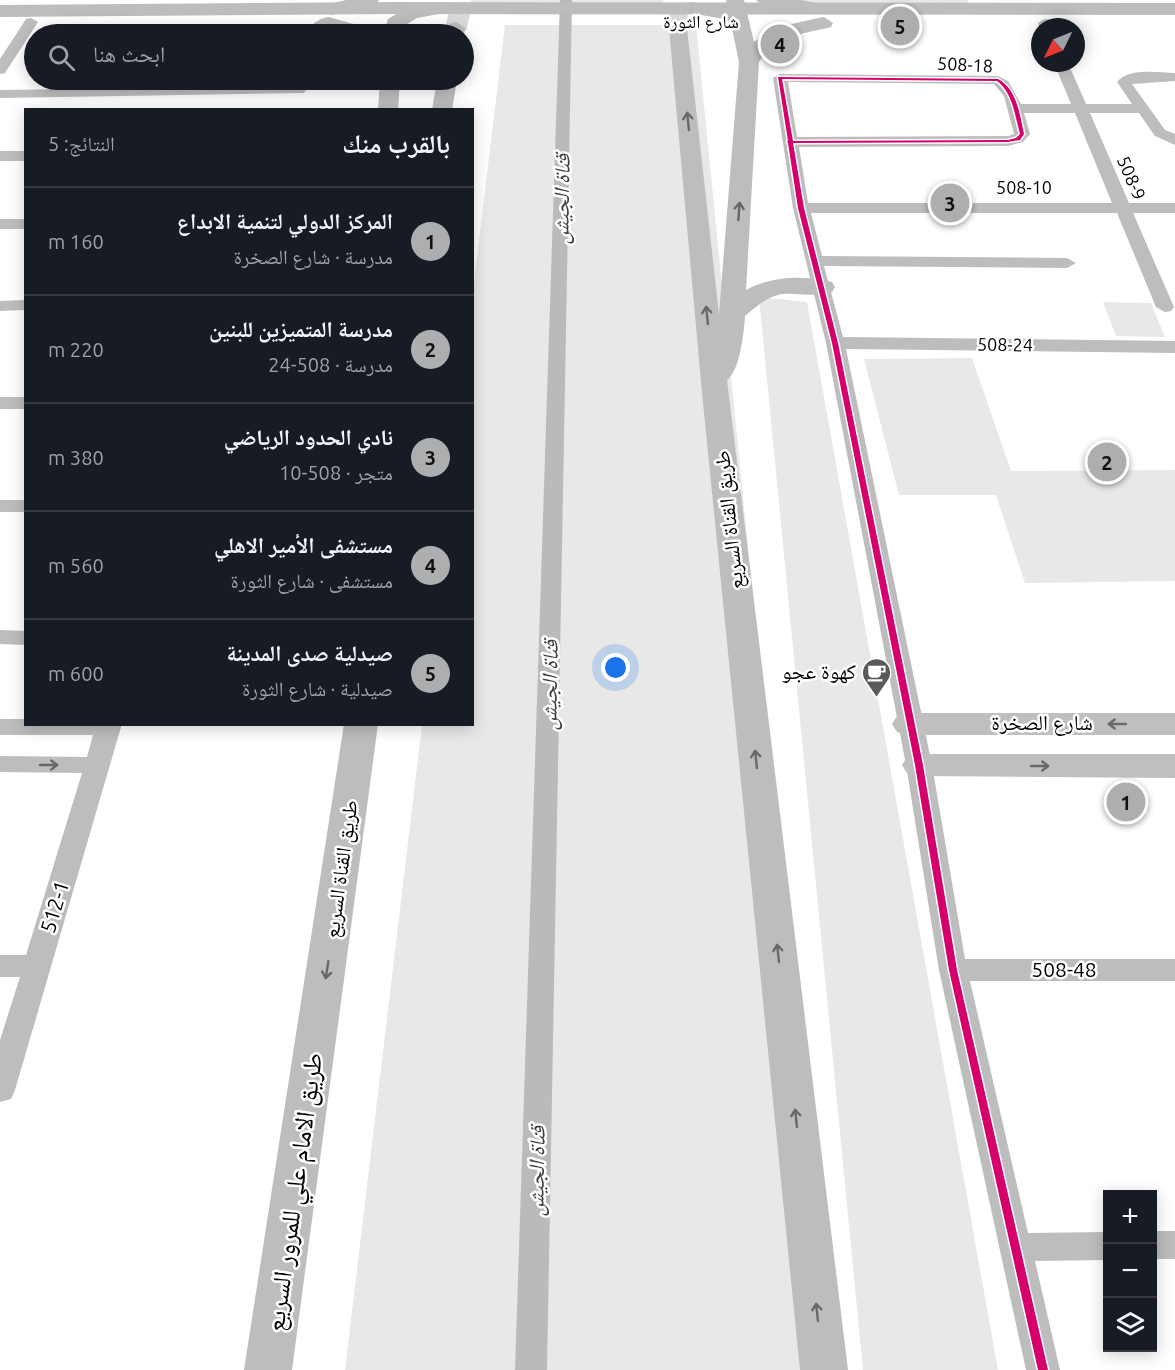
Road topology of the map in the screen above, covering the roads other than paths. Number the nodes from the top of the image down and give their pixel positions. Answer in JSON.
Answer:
{"nodes":[{"id":1,"x":370,"y":0,"type":"edge"},
{"id":2,"x":765,"y":0,"type":"edge"},
{"id":3,"x":1024,"y":4,"type":"edge"},
{"id":4,"x":220,"y":5,"type":"edge"},
{"id":5,"x":1175,"y":9,"type":"edge"},
{"id":6,"x":0,"y":11,"type":"edge"},
{"id":7,"x":683,"y":12,"type":"edge"},
{"id":8,"x":733,"y":13,"type":"edge"},
{"id":9,"x":820,"y":15,"type":"junction"},
{"id":10,"x":403,"y":16,"type":"edge"},
{"id":11,"x":0,"y":22,"type":"edge"},
{"id":12,"x":31,"y":22,"type":"joint"},
{"id":13,"x":325,"y":22,"type":"edge"},
{"id":14,"x":449,"y":23,"type":"edge"},
{"id":15,"x":1175,"y":23,"type":"edge"},
{"id":16,"x":1031,"y":24,"type":"edge"},
{"id":17,"x":1085,"y":24,"type":"edge"},
{"id":18,"x":24,"y":33,"type":"edge"},
{"id":19,"x":749,"y":62,"type":"junction"},
{"id":20,"x":0,"y":70,"type":"edge"},
{"id":21,"x":1065,"y":72,"type":"edge"},
{"id":22,"x":1175,"y":77,"type":"edge"},
{"id":23,"x":95,"y":90,"type":"edge"},
{"id":24,"x":300,"y":90,"type":"edge"},
{"id":25,"x":389,"y":90,"type":"edge"},
{"id":26,"x":445,"y":90,"type":"edge"},
{"id":27,"x":0,"y":94,"type":"edge"},
{"id":28,"x":295,"y":108,"type":"edge"},
{"id":29,"x":388,"y":108,"type":"edge"},
{"id":30,"x":442,"y":108,"type":"edge"},
{"id":31,"x":1015,"y":108,"type":"junction"},
{"id":32,"x":1080,"y":108,"type":"junction"},
{"id":33,"x":1142,"y":109,"type":"junction"},
{"id":34,"x":1175,"y":140,"type":"edge"},
{"id":35,"x":789,"y":142,"type":"junction"},
{"id":36,"x":0,"y":156,"type":"edge"},
{"id":37,"x":24,"y":156,"type":"edge"},
{"id":38,"x":801,"y":208,"type":"junction"},
{"id":39,"x":1122,"y":208,"type":"junction"},
{"id":40,"x":1175,"y":208,"type":"edge"},
{"id":41,"x":0,"y":224,"type":"edge"},
{"id":42,"x":24,"y":224,"type":"edge"},
{"id":43,"x":736,"y":253,"type":"junction"},
{"id":44,"x":817,"y":261,"type":"junction"},
{"id":45,"x":1067,"y":263,"type":"dead end"},
{"id":46,"x":793,"y":285,"type":"junction"},
{"id":47,"x":823,"y":287,"type":"junction"},
{"id":48,"x":0,"y":306,"type":"edge"},
{"id":49,"x":24,"y":306,"type":"edge"},
{"id":50,"x":1165,"y":307,"type":"dead end"},
{"id":51,"x":731,"y":315,"type":"junction"},
{"id":52,"x":835,"y":343,"type":"junction"},
{"id":53,"x":1175,"y":347,"type":"edge"},
{"id":54,"x":715,"y":393,"type":"junction"},
{"id":55,"x":0,"y":403,"type":"edge"},
{"id":56,"x":24,"y":403,"type":"edge"},
{"id":57,"x":0,"y":506,"type":"edge"},
{"id":58,"x":24,"y":506,"type":"edge"},
{"id":59,"x":0,"y":637,"type":"edge"},
{"id":60,"x":24,"y":638,"type":"edge"},
{"id":61,"x":980,"y":723,"type":"junction"},
{"id":62,"x":909,"y":724,"type":"junction"},
{"id":63,"x":1175,"y":724,"type":"edge"},
{"id":64,"x":54,"y":726,"type":"edge"},
{"id":65,"x":109,"y":726,"type":"edge"},
{"id":66,"x":361,"y":726,"type":"edge"},
{"id":67,"x":0,"y":727,"type":"edge"},
{"id":68,"x":0,"y":764,"type":"edge"},
{"id":69,"x":98,"y":765,"type":"junction"},
{"id":70,"x":919,"y":765,"type":"junction"},
{"id":71,"x":993,"y":766,"type":"junction"},
{"id":72,"x":1175,"y":766,"type":"edge"},
{"id":73,"x":0,"y":966,"type":"edge"},
{"id":74,"x":37,"y":966,"type":"junction"},
{"id":75,"x":953,"y":970,"type":"junction"},
{"id":76,"x":1175,"y":970,"type":"edge"},
{"id":77,"x":320,"y":1013,"type":"joint"},
{"id":78,"x":0,"y":1090,"type":"edge"},
{"id":79,"x":1157,"y":1245,"type":"edge"},
{"id":80,"x":1175,"y":1245,"type":"edge"},
{"id":81,"x":1103,"y":1246,"type":"edge"},
{"id":82,"x":1014,"y":1247,"type":"junction"},
{"id":83,"x":268,"y":1370,"type":"edge"},
{"id":84,"x":824,"y":1370,"type":"edge"},
{"id":85,"x":1043,"y":1370,"type":"edge"}],
"edges":[{"from":1,"to":13,"type":"main road"},
{"from":2,"to":9,"type":"main road"},
{"from":3,"to":5,"type":"main road","name":"شارع الثورة"},
{"from":3,"to":9,"type":"main road","name":"شارع الثورة"},
{"from":4,"to":6,"type":"main road"},
{"from":4,"to":13,"type":"main road"},
{"from":7,"to":8,"type":"main road","name":"شارع الثورة"},
{"from":7,"to":14,"type":"main road","name":"شارع الثورة"},
{"from":54,"to":7,"type":"main road","name":"طريق القناة السريع","one_way":true},
{"from":8,"to":9,"type":"main road","name":"شارع الثورة"},
{"from":8,"to":19,"type":"main road"},
{"from":9,"to":16,"type":"main road","name":"شارع الثورة"},
{"from":9,"to":19,"type":"main road"},
{"from":10,"to":13,"type":"main road","name":"شارع الثورة"},
{"from":10,"to":14,"type":"main road","name":"شارع الثورة"},
{"from":11,"to":12,"type":"main road"},
{"from":12,"to":13,"type":"main road"},
{"from":15,"to":17,"type":"main road","name":"شارع الثورة"},
{"from":18,"to":20,"type":"street"},
{"from":43,"to":19,"type":"main road","one_way":true},
{"from":21,"to":32,"type":"street","name":"508-9"},
{"from":22,"to":33,"type":"street"},
{"from":23,"to":27,"type":"street"},
{"from":24,"to":28,"type":"street"},
{"from":25,"to":29,"type":"main road"},
{"from":26,"to":30,"type":"main road"},
{"from":31,"to":32,"type":"street"},
{"from":31,"to":35,"type":"street","name":"508-18"},
{"from":31,"to":35,"type":"street","name":"508-18"},
{"from":32,"to":33,"type":"street"},
{"from":32,"to":39,"type":"street","name":"508-9"},
{"from":33,"to":34,"type":"street"},
{"from":35,"to":38,"type":"street"},
{"from":36,"to":37,"type":"street"},
{"from":38,"to":39,"type":"street","name":"508-10"},
{"from":38,"to":44,"type":"street"},
{"from":39,"to":40,"type":"street","name":"508-10"},
{"from":39,"to":50,"type":"street","name":"508-9"},
{"from":41,"to":42,"type":"street"},
{"from":43,"to":46,"type":"main road"},
{"from":43,"to":51,"type":"main road"},
{"from":44,"to":45,"type":"street"},
{"from":44,"to":47,"type":"street"},
{"from":46,"to":47,"type":"main road"},
{"from":46,"to":51,"type":"main road"},
{"from":47,"to":52,"type":"street"},
{"from":48,"to":49,"type":"street"},
{"from":51,"to":54,"type":"main road"},
{"from":52,"to":53,"type":"street","name":"508-24"},
{"from":52,"to":62,"type":"street"},
{"from":84,"to":54,"type":"main road","name":"طريق القناة السريع","one_way":true},
{"from":55,"to":56,"type":"street"},
{"from":57,"to":58,"type":"street"},
{"from":59,"to":60,"type":"street"},
{"from":61,"to":62,"type":"street","name":"شارع الصخرة"},
{"from":63,"to":61,"type":"street","name":"شارع الصخرة","one_way":true},
{"from":61,"to":71,"type":"street"},
{"from":62,"to":70,"type":"street"},
{"from":64,"to":67,"type":"street"},
{"from":65,"to":69,"type":"street","name":"512-1"},
{"from":66,"to":77,"type":"main road","name":"طريق القناة السريع","one_way":true},
{"from":68,"to":69,"type":"street","one_way":true},
{"from":69,"to":74,"type":"street","name":"512-1"},
{"from":70,"to":71,"type":"street","name":"شارع الصخرة"},
{"from":70,"to":75,"type":"street"},
{"from":71,"to":72,"type":"street","name":"شارع الصخرة","one_way":true},
{"from":73,"to":74,"type":"street"},
{"from":74,"to":78,"type":"street","name":"512-1"},
{"from":75,"to":76,"type":"street","name":"508-48"},
{"from":75,"to":82,"type":"street"},
{"from":77,"to":83,"type":"main road","name":"طريق الامام علي للمرور السريع"},
{"from":79,"to":80,"type":"street"},
{"from":81,"to":82,"type":"street"},
{"from":82,"to":85,"type":"street"}]}
